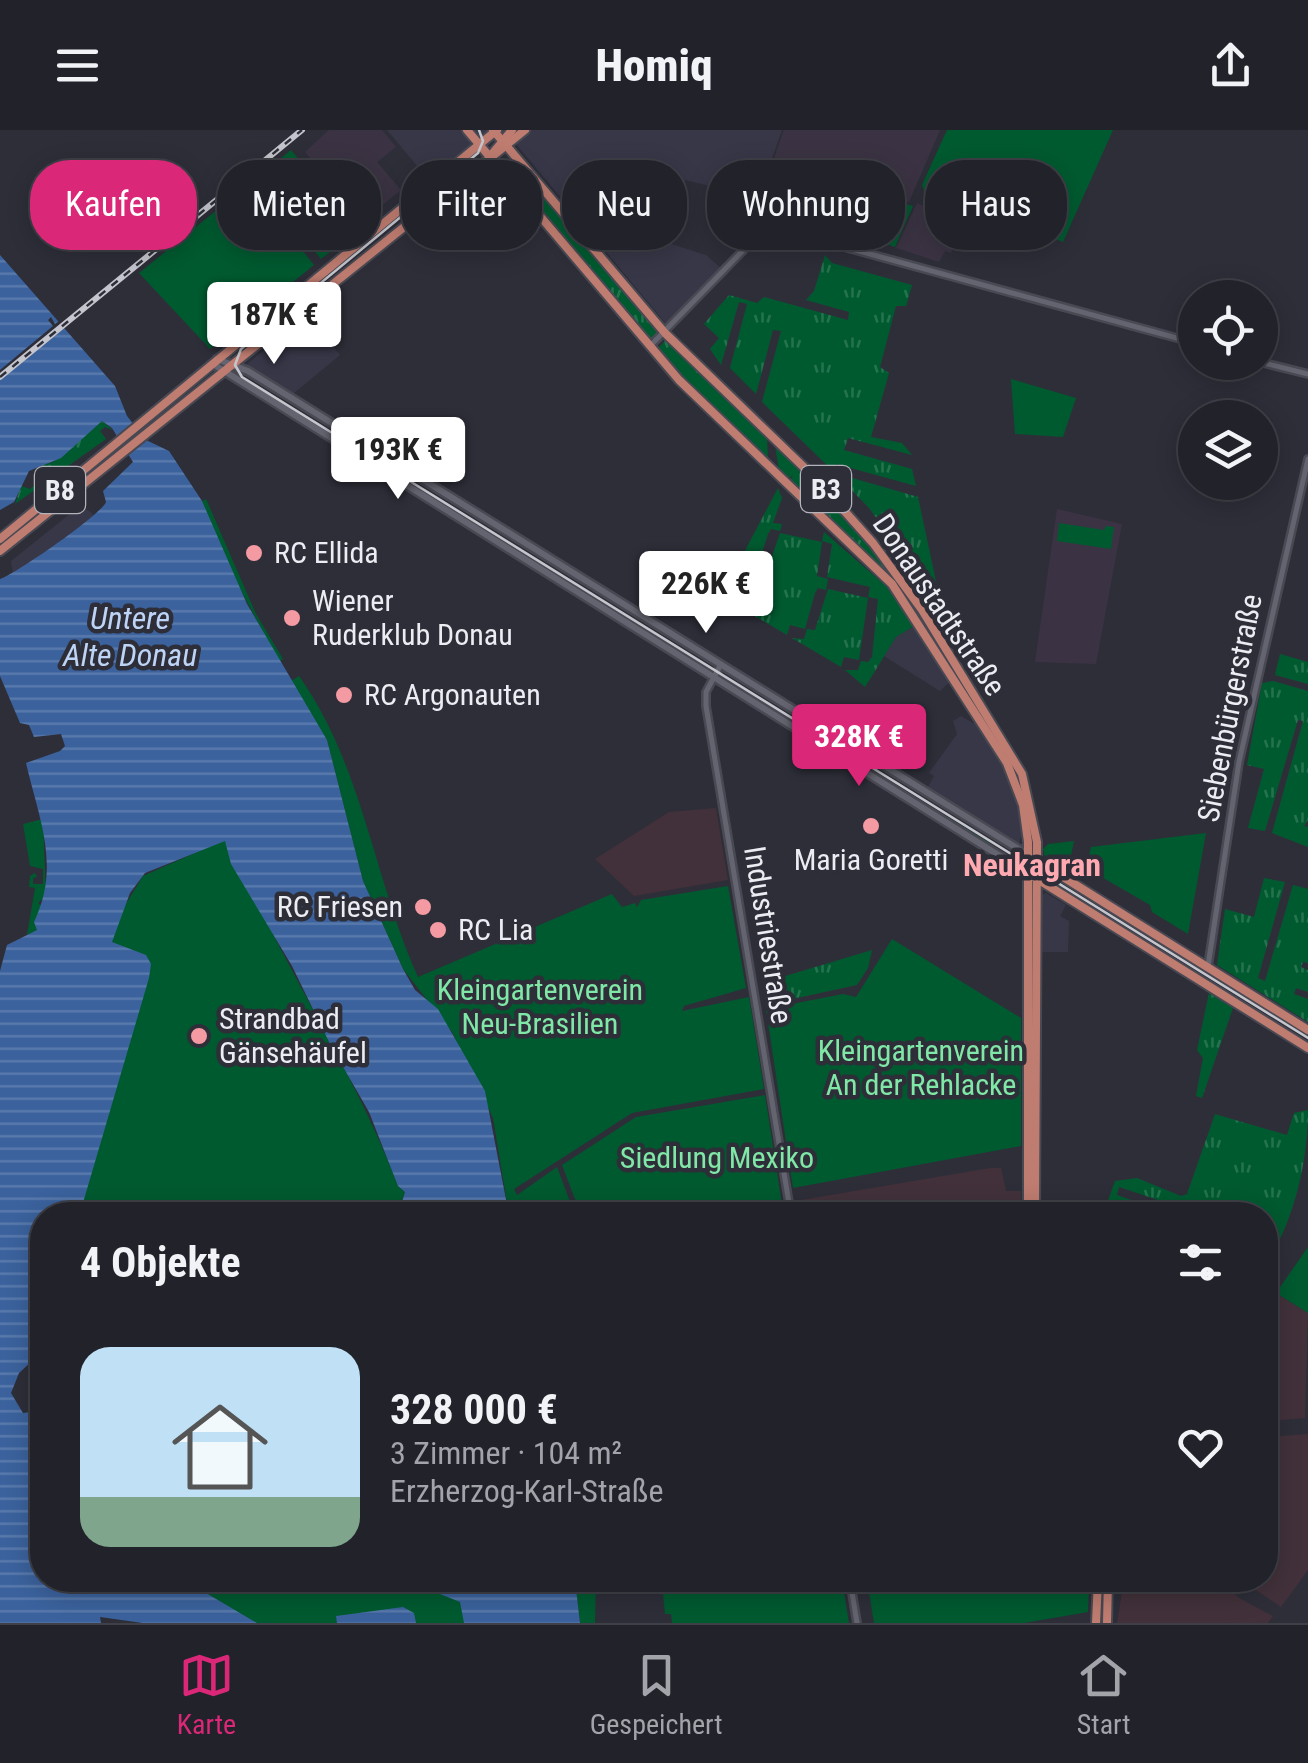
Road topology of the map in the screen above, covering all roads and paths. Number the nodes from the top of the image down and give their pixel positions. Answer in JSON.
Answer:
{"nodes":[{"id":1,"x":466,"y":130,"type":"edge"},
{"id":2,"x":512,"y":130,"type":"edge"},
{"id":3,"x":525,"y":130,"type":"edge"},
{"id":4,"x":498,"y":135,"type":"edge"},
{"id":5,"x":478,"y":144,"type":"junction"},
{"id":6,"x":490,"y":158,"type":"junction"},
{"id":7,"x":665,"y":333,"type":"junction"},
{"id":8,"x":1178,"y":338,"type":"edge"},
{"id":9,"x":648,"y":347,"type":"junction"},
{"id":10,"x":215,"y":362,"type":"junction"},
{"id":11,"x":234,"y":364,"type":"junction"},
{"id":12,"x":1278,"y":366,"type":"edge"},
{"id":13,"x":224,"y":373,"type":"junction"},
{"id":14,"x":1308,"y":374,"type":"edge"},
{"id":15,"x":144,"y":430,"type":"junction"},
{"id":16,"x":124,"y":446,"type":"junction"},
{"id":17,"x":1308,"y":459,"type":"edge"},
{"id":18,"x":0,"y":539,"type":"edge"},
{"id":19,"x":0,"y":551,"type":"edge"},
{"id":20,"x":720,"y":666,"type":"junction"},
{"id":21,"x":713,"y":678,"type":"junction"},
{"id":22,"x":1027,"y":824,"type":"junction"},
{"id":23,"x":1008,"y":844,"type":"junction"},
{"id":24,"x":1032,"y":858,"type":"junction"},
{"id":25,"x":1031,"y":875,"type":"junction"},
{"id":26,"x":1207,"y":968,"type":"junction"},
{"id":27,"x":1308,"y":1030,"type":"edge"},
{"id":28,"x":1308,"y":1048,"type":"edge"},
{"id":29,"x":789,"y":1202,"type":"edge"},
{"id":30,"x":1028,"y":1202,"type":"edge"},
{"id":31,"x":1035,"y":1202,"type":"edge"},
{"id":32,"x":852,"y":1592,"type":"edge"},
{"id":33,"x":1097,"y":1592,"type":"edge"},
{"id":34,"x":1108,"y":1592,"type":"edge"},
{"id":35,"x":857,"y":1623,"type":"edge"},
{"id":36,"x":1096,"y":1623,"type":"edge"},
{"id":37,"x":1107,"y":1623,"type":"edge"}],
"edges":[{"from":1,"to":5,"type":"main road","number":"B3"},
{"from":2,"to":4,"type":"main road"},
{"from":3,"to":4,"type":"main road","number":"B8"},
{"from":4,"to":5,"type":"main road","number":"B8"},
{"from":4,"to":6,"type":"main road","number":"B8"},
{"from":4,"to":7,"type":"main road","name":"Donaustadtstraße","number":"B3"},
{"from":5,"to":6,"type":"main road","number":"B3"},
{"from":5,"to":10,"type":"main road","number":"B8"},
{"from":6,"to":9,"type":"main road","name":"Donaustadtstraße","number":"B3"},
{"from":6,"to":11,"type":"main road","number":"B8"},
{"from":7,"to":8,"type":"street"},
{"from":7,"to":9,"type":"street"},
{"from":7,"to":24,"type":"main road","name":"Donaustadtstraße","number":"B3"},
{"from":9,"to":22,"type":"main road","name":"Donaustadtstraße","number":"B3"},
{"from":10,"to":11,"type":"main road"},
{"from":10,"to":13,"type":"main road"},
{"from":10,"to":15,"type":"main road","number":"B8"},
{"from":11,"to":13,"type":"main road","number":"B8"},
{"from":11,"to":20,"type":"main road"},
{"from":12,"to":14,"type":"street"},
{"from":13,"to":15,"type":"main road","number":"B8"},
{"from":13,"to":21,"type":"main road"},
{"from":15,"to":16,"type":"main road","number":"B8"},
{"from":16,"to":18,"type":"main road","number":"B8"},
{"from":16,"to":19,"type":"main road","number":"B8"},
{"from":17,"to":26,"type":"street","name":"Siebenbürgerstraße"},
{"from":20,"to":21,"type":"street","name":"Industriestraße"},
{"from":20,"to":23,"type":"main road"},
{"from":21,"to":25,"type":"main road"},
{"from":21,"to":29,"type":"street","name":"Industriestraße"},
{"from":22,"to":23,"type":"main road"},
{"from":22,"to":24,"type":"main road","name":"Donaustadtstraße","number":"B3"},
{"from":23,"to":24,"type":"main road"},
{"from":24,"to":25,"type":"main road","name":"Donaustadtstraße","number":"B3"},
{"from":24,"to":26,"type":"main road"},
{"from":25,"to":28,"type":"main road"},
{"from":25,"to":30,"type":"main road","name":"Donaustadtstraße"},
{"from":25,"to":31,"type":"main road","name":"Donaustadtstraße"},
{"from":26,"to":27,"type":"main road"},
{"from":32,"to":35,"type":"street"},
{"from":33,"to":36,"type":"main road"},
{"from":34,"to":37,"type":"main road"}]}
